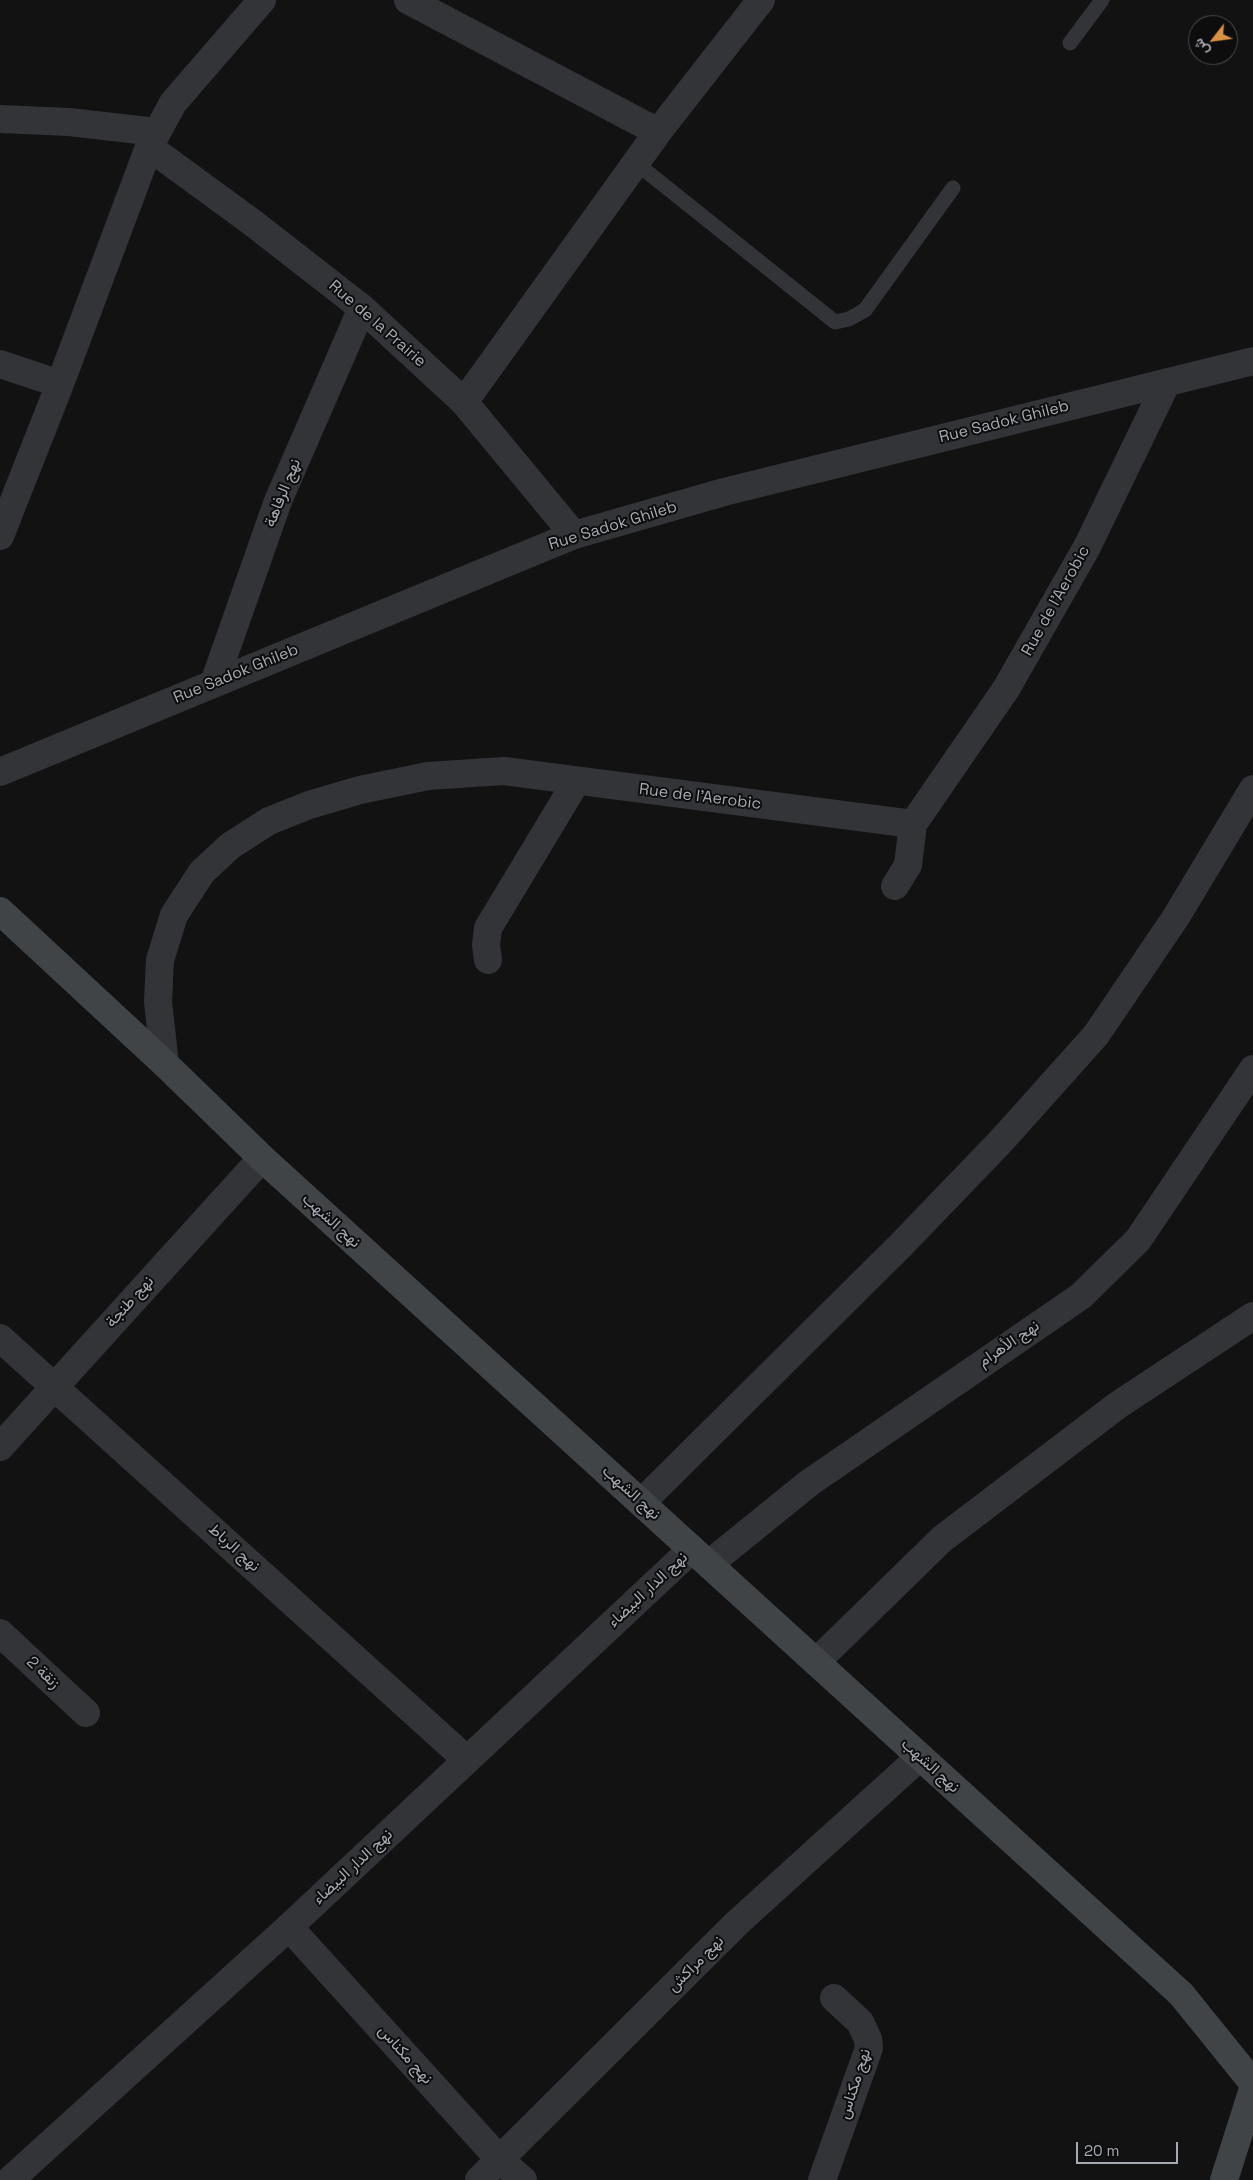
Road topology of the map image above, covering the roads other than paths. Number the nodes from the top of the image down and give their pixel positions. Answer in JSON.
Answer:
{"nodes":[{"id":1,"x":262,"y":0,"type":"edge"},
{"id":2,"x":408,"y":0,"type":"edge"},
{"id":3,"x":761,"y":0,"type":"edge"},
{"id":4,"x":1102,"y":0,"type":"edge"},
{"id":5,"x":1070,"y":43,"type":"dead end"},
{"id":6,"x":0,"y":120,"type":"edge"},
{"id":7,"x":658,"y":132,"type":"junction"},
{"id":8,"x":153,"y":139,"type":"junction"},
{"id":9,"x":636,"y":163,"type":"junction"},
{"id":10,"x":953,"y":188,"type":"dead end"},
{"id":11,"x":362,"y":308,"type":"junction"},
{"id":12,"x":1253,"y":361,"type":"edge"},
{"id":13,"x":0,"y":364,"type":"edge"},
{"id":14,"x":1167,"y":382,"type":"junction"},
{"id":15,"x":60,"y":384,"type":"junction"},
{"id":16,"x":464,"y":402,"type":"junction"},
{"id":17,"x":574,"y":535,"type":"junction"},
{"id":18,"x":0,"y":536,"type":"edge"},
{"id":19,"x":214,"y":683,"type":"junction"},
{"id":20,"x":0,"y":772,"type":"edge"},
{"id":21,"x":576,"y":782,"type":"junction"},
{"id":22,"x":1253,"y":789,"type":"edge"},
{"id":23,"x":913,"y":824,"type":"junction"},
{"id":24,"x":895,"y":886,"type":"dead end"},
{"id":25,"x":0,"y":911,"type":"edge"},
{"id":26,"x":488,"y":960,"type":"dead end"},
{"id":27,"x":165,"y":1064,"type":"junction"},
{"id":28,"x":1253,"y":1069,"type":"edge"},
{"id":29,"x":262,"y":1158,"type":"junction"},
{"id":30,"x":1253,"y":1316,"type":"edge"},
{"id":31,"x":0,"y":1338,"type":"edge"},
{"id":32,"x":54,"y":1385,"type":"junction"},
{"id":33,"x":0,"y":1447,"type":"edge"},
{"id":34,"x":641,"y":1503,"type":"junction"},
{"id":35,"x":700,"y":1557,"type":"junction"},
{"id":36,"x":0,"y":1632,"type":"edge"},
{"id":37,"x":816,"y":1662,"type":"junction"},
{"id":38,"x":86,"y":1713,"type":"dead end"},
{"id":39,"x":920,"y":1757,"type":"junction"},
{"id":40,"x":468,"y":1760,"type":"junction"},
{"id":41,"x":288,"y":1927,"type":"junction"},
{"id":42,"x":834,"y":1998,"type":"dead end"},
{"id":43,"x":1253,"y":2083,"type":"edge"},
{"id":44,"x":1253,"y":2090,"type":"edge"},
{"id":45,"x":500,"y":2161,"type":"junction"},
{"id":46,"x":10,"y":2180,"type":"edge"},
{"id":47,"x":479,"y":2180,"type":"edge"},
{"id":48,"x":523,"y":2180,"type":"edge"},
{"id":49,"x":822,"y":2180,"type":"edge"},
{"id":50,"x":1224,"y":2180,"type":"edge"}],
"edges":[{"from":1,"to":8,"type":"street"},
{"from":2,"to":7,"type":"street"},
{"from":3,"to":7,"type":"street"},
{"from":4,"to":5,"type":"lane"},
{"from":6,"to":8,"type":"street"},
{"from":7,"to":9,"type":"street"},
{"from":8,"to":11,"type":"street","name":"Rue de la Prairie"},
{"from":8,"to":15,"type":"street"},
{"from":9,"to":10,"type":"lane"},
{"from":9,"to":16,"type":"street"},
{"from":11,"to":16,"type":"street","name":"Rue de la Prairie"},
{"from":11,"to":19,"type":"street","name":"نهج الرفاهة"},
{"from":12,"to":14,"type":"street","name":"Rue Sadok Ghileb"},
{"from":13,"to":15,"type":"street"},
{"from":14,"to":17,"type":"street","name":"Rue Sadok Ghileb"},
{"from":14,"to":23,"type":"street","name":"Rue de l'Aerobic"},
{"from":15,"to":18,"type":"street"},
{"from":16,"to":17,"type":"street","name":"Rue de la Prairie"},
{"from":17,"to":19,"type":"street","name":"Rue Sadok Ghileb"},
{"from":19,"to":20,"type":"street","name":"Rue Sadok Ghileb"},
{"from":21,"to":23,"type":"street","name":"Rue de l'Aerobic"},
{"from":21,"to":26,"type":"street"},
{"from":21,"to":27,"type":"street","name":"Rue de l'Aerobic"},
{"from":22,"to":34,"type":"street"},
{"from":23,"to":24,"type":"street"},
{"from":25,"to":27,"type":"street","name":"نهج الشهب"},
{"from":27,"to":29,"type":"street","name":"نهج الشهب"},
{"from":28,"to":35,"type":"street","name":"نهج الأهرام"},
{"from":29,"to":32,"type":"street","name":"نهج طنجة"},
{"from":29,"to":34,"type":"street","name":"نهج الشهب"},
{"from":30,"to":37,"type":"street"},
{"from":31,"to":32,"type":"street","name":"نهج الرباط"},
{"from":32,"to":33,"type":"street","name":"نهج طنجة"},
{"from":32,"to":40,"type":"street","name":"نهج الرباط"},
{"from":34,"to":35,"type":"street","name":"نهج الشهب"},
{"from":35,"to":37,"type":"street","name":"نهج الشهب"},
{"from":35,"to":40,"type":"street","name":"نهج الدار البيضاء"},
{"from":36,"to":38,"type":"street","name":"زنقة 2"},
{"from":37,"to":39,"type":"street","name":"نهج الشهب"},
{"from":39,"to":43,"type":"street","name":"نهج الشهب"},
{"from":39,"to":45,"type":"street","name":"نهج مراكش"},
{"from":40,"to":41,"type":"street","name":"نهج الدار البيضاء"},
{"from":41,"to":45,"type":"street","name":"نهج مكناس"},
{"from":41,"to":46,"type":"street","name":"نهج الدار البيضاء"},
{"from":42,"to":49,"type":"street","name":"نهج مكناس"},
{"from":44,"to":50,"type":"street"},
{"from":45,"to":47,"type":"street","name":"نهج مراكش"},
{"from":45,"to":48,"type":"street","name":"نهج مكناس"}]}
